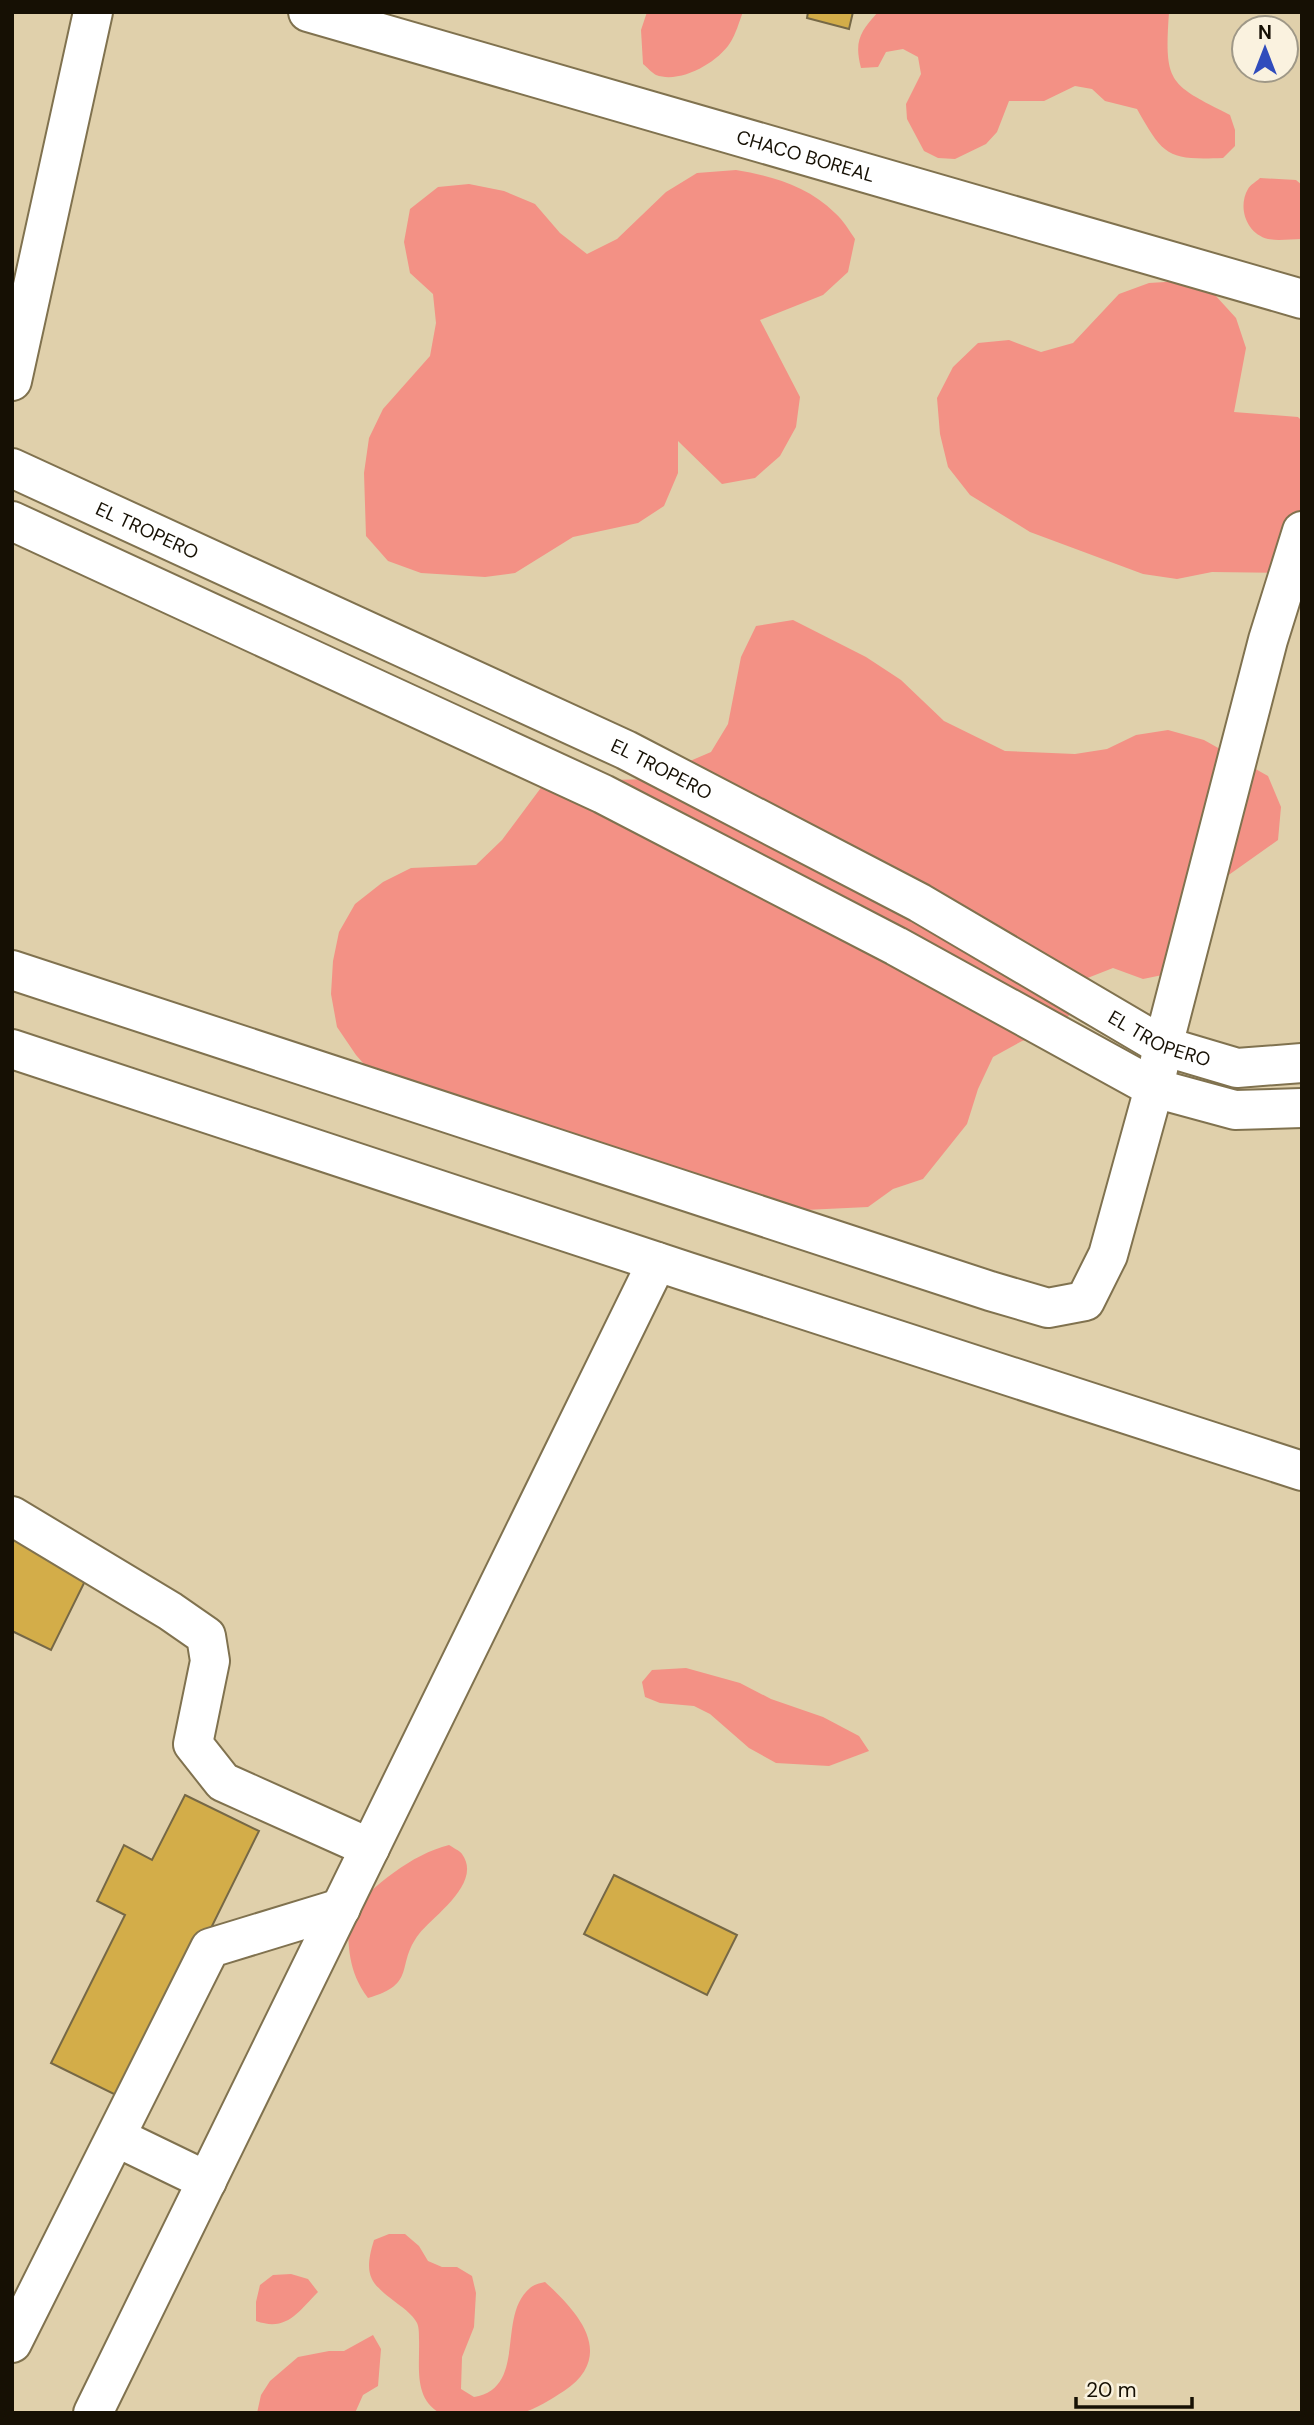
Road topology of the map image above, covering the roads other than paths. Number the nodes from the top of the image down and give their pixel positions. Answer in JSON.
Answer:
{"nodes":[{"id":1,"x":93,"y":12,"type":"edge"},
{"id":2,"x":309,"y":12,"type":"edge"},
{"id":3,"x":1302,"y":299,"type":"edge"},
{"id":4,"x":12,"y":381,"type":"edge"},
{"id":5,"x":12,"y":468,"type":"edge"},
{"id":6,"x":12,"y":521,"type":"edge"},
{"id":7,"x":1302,"y":531,"type":"edge"},
{"id":8,"x":12,"y":970,"type":"edge"},
{"id":9,"x":1163,"y":1046,"type":"junction"},
{"id":10,"x":12,"y":1049,"type":"edge"},
{"id":11,"x":1302,"y":1063,"type":"edge"},
{"id":12,"x":1154,"y":1087,"type":"junction"},
{"id":13,"x":1302,"y":1108,"type":"edge"},
{"id":14,"x":657,"y":1262,"type":"junction"},
{"id":15,"x":1302,"y":1471,"type":"edge"},
{"id":16,"x":12,"y":1516,"type":"edge"},
{"id":17,"x":370,"y":1848,"type":"junction"},
{"id":18,"x":341,"y":1908,"type":"junction"},
{"id":19,"x":116,"y":2137,"type":"junction"},
{"id":20,"x":207,"y":2180,"type":"junction"},
{"id":21,"x":12,"y":2343,"type":"edge"},
{"id":22,"x":93,"y":2413,"type":"edge"}],
"edges":[{"from":1,"to":4,"type":"street"},
{"from":2,"to":3,"type":"street","name":"CHACO BOREAL"},
{"from":5,"to":9,"type":"street","name":"EL TROPERO"},
{"from":6,"to":12,"type":"street"},
{"from":7,"to":9,"type":"street"},
{"from":8,"to":12,"type":"street"},
{"from":9,"to":11,"type":"street","name":"EL TROPERO"},
{"from":9,"to":12,"type":"street"},
{"from":10,"to":14,"type":"street"},
{"from":12,"to":13,"type":"street"},
{"from":14,"to":15,"type":"street"},
{"from":14,"to":17,"type":"street"},
{"from":16,"to":17,"type":"street"},
{"from":17,"to":18,"type":"street"},
{"from":18,"to":19,"type":"street"},
{"from":18,"to":20,"type":"street"},
{"from":19,"to":20,"type":"street"},
{"from":19,"to":21,"type":"street"},
{"from":20,"to":22,"type":"street"}]}
